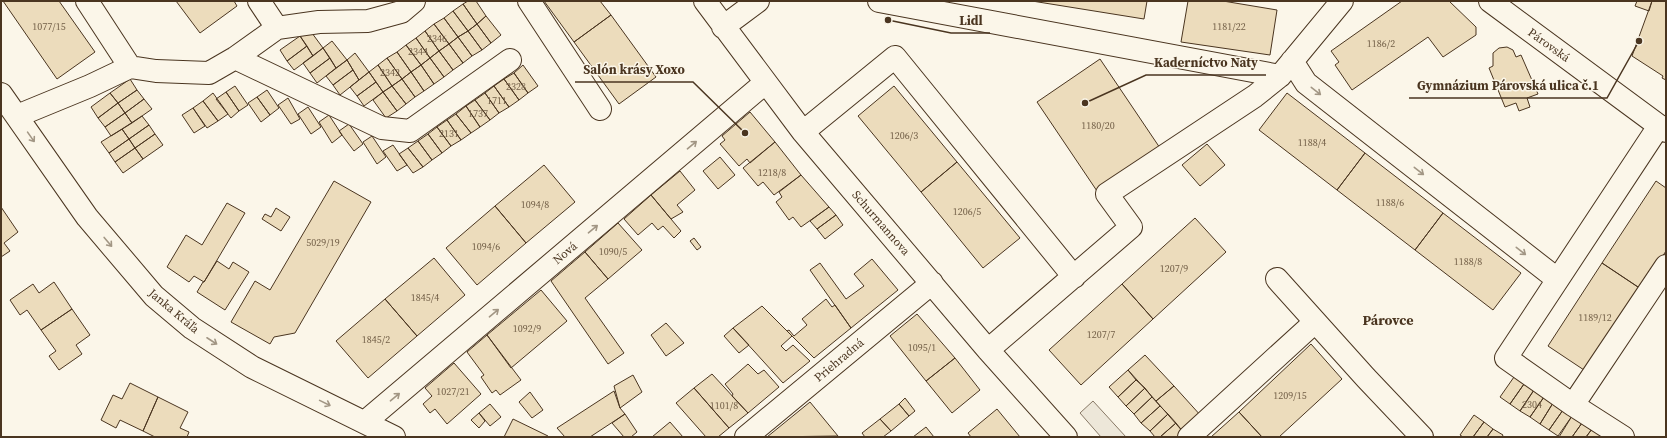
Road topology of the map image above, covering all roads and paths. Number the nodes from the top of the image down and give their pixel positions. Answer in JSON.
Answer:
{"nodes":[{"id":1,"x":87,"y":1,"type":"edge"},
{"id":2,"x":259,"y":1,"type":"edge"},
{"id":3,"x":414,"y":1,"type":"edge"},
{"id":4,"x":529,"y":1,"type":"edge"},
{"id":5,"x":704,"y":1,"type":"edge"},
{"id":6,"x":758,"y":1,"type":"edge"},
{"id":7,"x":879,"y":1,"type":"edge"},
{"id":8,"x":1342,"y":1,"type":"edge"},
{"id":9,"x":1490,"y":1,"type":"edge"},
{"id":10,"x":724,"y":27,"type":"junction"},
{"id":11,"x":277,"y":28,"type":"junction"},
{"id":12,"x":236,"y":58,"type":"junction"},
{"id":13,"x":510,"y":60,"type":"dead end"},
{"id":14,"x":130,"y":67,"type":"junction"},
{"id":15,"x":1286,"y":68,"type":"junction"},
{"id":16,"x":765,"y":83,"type":"junction"},
{"id":17,"x":1,"y":94,"type":"edge"},
{"id":18,"x":600,"y":109,"type":"dead end"},
{"id":19,"x":17,"y":116,"type":"junction"},
{"id":20,"x":1663,"y":129,"type":"edge"},
{"id":21,"x":803,"y":132,"type":"junction"},
{"id":22,"x":1666,"y":266,"type":"edge"},
{"id":23,"x":1074,"y":277,"type":"junction"},
{"id":24,"x":1277,"y":279,"type":"dead end"},
{"id":25,"x":1557,"y":279,"type":"junction"},
{"id":26,"x":932,"y":283,"type":"junction"},
{"id":27,"x":1315,"y":322,"type":"junction"},
{"id":28,"x":988,"y":350,"type":"junction"},
{"id":29,"x":1573,"y":405,"type":"junction"},
{"id":30,"x":365,"y":422,"type":"junction"},
{"id":31,"x":394,"y":437,"type":"edge"},
{"id":32,"x":746,"y":437,"type":"edge"},
{"id":33,"x":1066,"y":437,"type":"edge"},
{"id":34,"x":1189,"y":437,"type":"edge"},
{"id":35,"x":1422,"y":437,"type":"edge"},
{"id":36,"x":1623,"y":437,"type":"edge"}],
"edges":[{"from":1,"to":14,"type":"street"},
{"from":2,"to":11,"type":"street"},
{"from":3,"to":11,"type":"street"},
{"from":4,"to":18,"type":"street"},
{"from":5,"to":10,"type":"street","name":"Schurmannova"},
{"from":6,"to":10,"type":"street"},
{"from":7,"to":15,"type":"street"},
{"from":8,"to":15,"type":"street"},
{"from":9,"to":20,"type":"street","name":"Párovská"},
{"from":10,"to":16,"type":"street","name":"Schurmannova"},
{"from":11,"to":12,"type":"street"},
{"from":12,"to":13,"type":"street"},
{"from":12,"to":14,"type":"street"},
{"from":14,"to":19,"type":"street"},
{"from":15,"to":23,"type":"street"},
{"from":15,"to":25,"type":"street","one_way":true},
{"from":16,"to":21,"type":"street","name":"Schurmannova"},
{"from":30,"to":16,"type":"street","name":"Nová","one_way":true},
{"from":17,"to":19,"type":"street","name":"Janka Kráľa"},
{"from":19,"to":30,"type":"street","name":"Janka Kráľa","one_way":true},
{"from":20,"to":25,"type":"street"},
{"from":21,"to":23,"type":"street"},
{"from":21,"to":26,"type":"street","name":"Schurmannova"},
{"from":22,"to":29,"type":"street"},
{"from":23,"to":28,"type":"street"},
{"from":24,"to":27,"type":"street"},
{"from":25,"to":29,"type":"street"},
{"from":26,"to":28,"type":"street","name":"Schurmannova"},
{"from":26,"to":32,"type":"street","name":"Priehradná"},
{"from":27,"to":34,"type":"street"},
{"from":27,"to":35,"type":"street"},
{"from":28,"to":33,"type":"street","name":"Schurmannova"},
{"from":29,"to":36,"type":"street"},
{"from":30,"to":31,"type":"street","name":"Janka Kráľa"}]}
